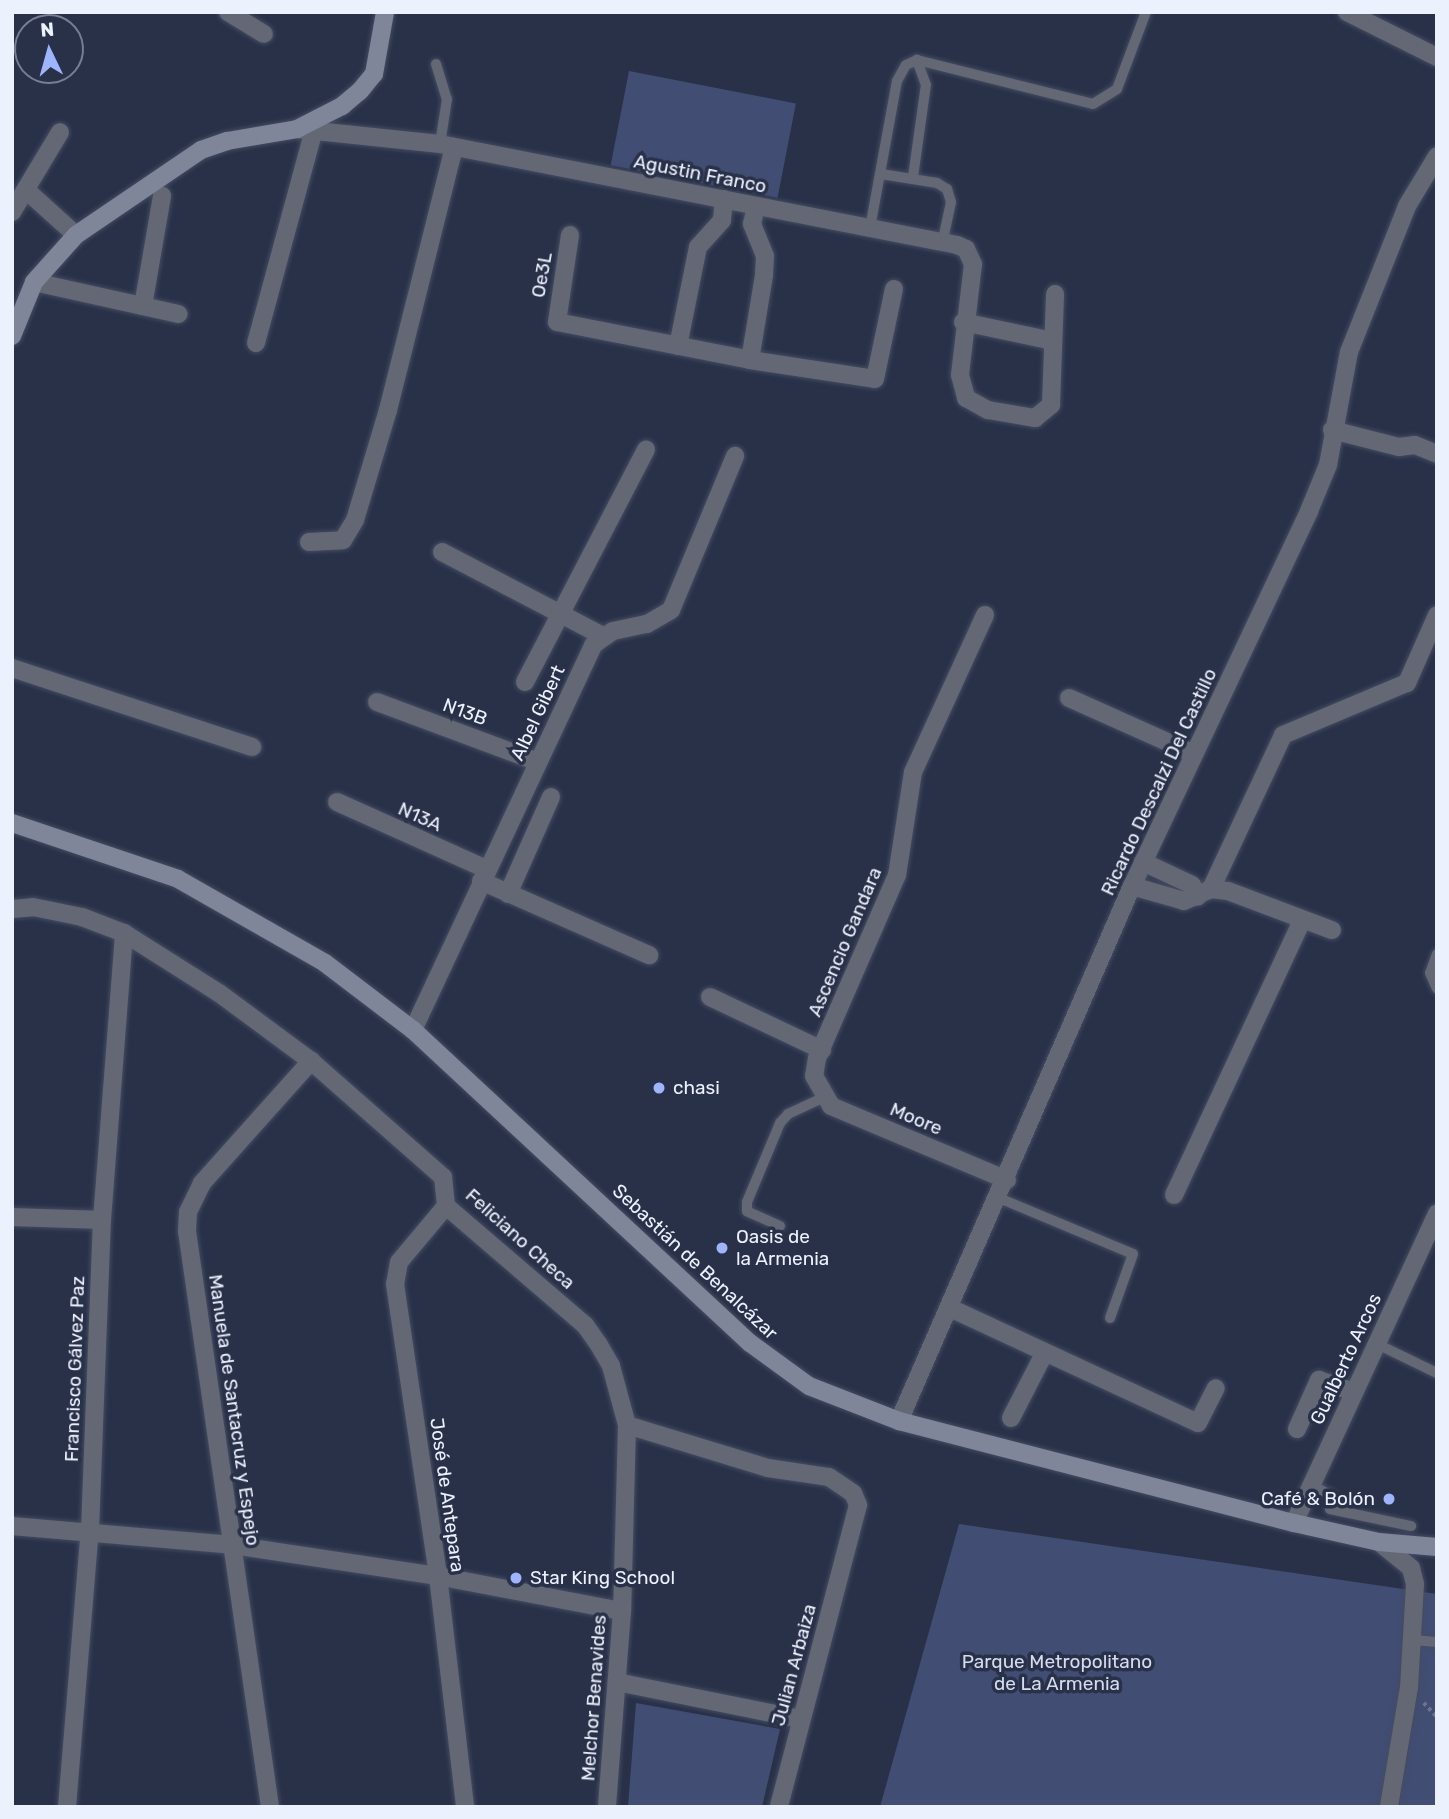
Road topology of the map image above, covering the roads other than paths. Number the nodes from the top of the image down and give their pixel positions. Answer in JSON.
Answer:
{"nodes":[{"id":1,"x":228,"y":12,"type":"edge"},
{"id":2,"x":385,"y":12,"type":"edge"},
{"id":3,"x":1146,"y":12,"type":"edge"},
{"id":4,"x":1347,"y":12,"type":"edge"},
{"id":5,"x":264,"y":34,"type":"dead end"},
{"id":6,"x":1437,"y":57,"type":"edge"},
{"id":7,"x":917,"y":61,"type":"junction"},
{"id":8,"x":436,"y":64,"type":"dead end"},
{"id":9,"x":306,"y":129,"type":"junction"},
{"id":10,"x":60,"y":132,"type":"dead end"},
{"id":11,"x":447,"y":146,"type":"junction"},
{"id":12,"x":1434,"y":167,"type":"edge"},
{"id":13,"x":881,"y":174,"type":"junction"},
{"id":14,"x":913,"y":177,"type":"junction"},
{"id":15,"x":26,"y":190,"type":"junction"},
{"id":16,"x":162,"y":196,"type":"dead end"},
{"id":17,"x":724,"y":199,"type":"junction"},
{"id":18,"x":756,"y":206,"type":"junction"},
{"id":19,"x":12,"y":212,"type":"edge"},
{"id":20,"x":870,"y":228,"type":"junction"},
{"id":21,"x":76,"y":234,"type":"junction"},
{"id":22,"x":570,"y":235,"type":"dead end"},
{"id":23,"x":943,"y":241,"type":"junction"},
{"id":24,"x":34,"y":282,"type":"junction"},
{"id":25,"x":894,"y":289,"type":"dead end"},
{"id":26,"x":1055,"y":294,"type":"dead end"},
{"id":27,"x":143,"y":306,"type":"junction"},
{"id":28,"x":178,"y":314,"type":"dead end"},
{"id":29,"x":963,"y":323,"type":"junction"},
{"id":30,"x":12,"y":336,"type":"edge"},
{"id":31,"x":1053,"y":341,"type":"junction"},
{"id":32,"x":256,"y":343,"type":"dead end"},
{"id":33,"x":678,"y":346,"type":"junction"},
{"id":34,"x":750,"y":360,"type":"junction"},
{"id":35,"x":1332,"y":430,"type":"junction"},
{"id":36,"x":646,"y":450,"type":"dead end"},
{"id":37,"x":1437,"y":454,"type":"edge"},
{"id":38,"x":735,"y":456,"type":"dead end"},
{"id":39,"x":309,"y":542,"type":"dead end"},
{"id":40,"x":442,"y":552,"type":"dead end"},
{"id":41,"x":562,"y":614,"type":"junction"},
{"id":42,"x":985,"y":615,"type":"dead end"},
{"id":43,"x":1437,"y":615,"type":"edge"},
{"id":44,"x":603,"y":636,"type":"junction"},
{"id":45,"x":12,"y":668,"type":"edge"},
{"id":46,"x":525,"y":682,"type":"dead end"},
{"id":47,"x":1069,"y":698,"type":"dead end"},
{"id":48,"x":377,"y":702,"type":"dead end"},
{"id":49,"x":252,"y":747,"type":"dead end"},
{"id":50,"x":1194,"y":754,"type":"junction"},
{"id":51,"x":538,"y":762,"type":"junction"},
{"id":52,"x":551,"y":797,"type":"dead end"},
{"id":53,"x":337,"y":802,"type":"dead end"},
{"id":54,"x":12,"y":823,"type":"edge"},
{"id":55,"x":1143,"y":862,"type":"junction"},
{"id":56,"x":484,"y":875,"type":"junction"},
{"id":57,"x":1132,"y":886,"type":"junction"},
{"id":58,"x":1204,"y":893,"type":"junction"},
{"id":59,"x":508,"y":894,"type":"junction"},
{"id":60,"x":12,"y":909,"type":"edge"},
{"id":61,"x":1302,"y":920,"type":"junction"},
{"id":62,"x":1332,"y":930,"type":"dead end"},
{"id":63,"x":124,"y":933,"type":"junction"},
{"id":64,"x":1437,"y":954,"type":"edge"},
{"id":65,"x":649,"y":955,"type":"dead end"},
{"id":66,"x":1437,"y":989,"type":"edge"},
{"id":67,"x":710,"y":997,"type":"dead end"},
{"id":68,"x":413,"y":1030,"type":"junction"},
{"id":69,"x":822,"y":1050,"type":"junction"},
{"id":70,"x":311,"y":1061,"type":"junction"},
{"id":71,"x":820,"y":1093,"type":"junction"},
{"id":72,"x":1007,"y":1180,"type":"junction"},
{"id":73,"x":1174,"y":1195,"type":"dead end"},
{"id":74,"x":999,"y":1198,"type":"junction"},
{"id":75,"x":446,"y":1206,"type":"junction"},
{"id":76,"x":12,"y":1217,"type":"edge"},
{"id":77,"x":102,"y":1220,"type":"junction"},
{"id":78,"x":1435,"y":1222,"type":"edge"},
{"id":79,"x":780,"y":1226,"type":"dead end"},
{"id":80,"x":950,"y":1308,"type":"junction"},
{"id":81,"x":1110,"y":1318,"type":"dead end"},
{"id":82,"x":1377,"y":1344,"type":"junction"},
{"id":83,"x":1045,"y":1352,"type":"junction"},
{"id":84,"x":1437,"y":1373,"type":"edge"},
{"id":85,"x":1216,"y":1388,"type":"dead end"},
{"id":86,"x":1354,"y":1392,"type":"junction"},
{"id":87,"x":1011,"y":1418,"type":"dead end"},
{"id":88,"x":900,"y":1421,"type":"junction"},
{"id":89,"x":627,"y":1425,"type":"junction"},
{"id":90,"x":1297,"y":1429,"type":"dead end"},
{"id":91,"x":1311,"y":1485,"type":"junction"},
{"id":92,"x":1294,"y":1524,"type":"junction"},
{"id":93,"x":12,"y":1526,"type":"edge"},
{"id":94,"x":1411,"y":1526,"type":"dead end"},
{"id":95,"x":90,"y":1530,"type":"junction"},
{"id":96,"x":1379,"y":1542,"type":"junction"},
{"id":97,"x":232,"y":1545,"type":"junction"},
{"id":98,"x":1437,"y":1548,"type":"edge"},
{"id":99,"x":438,"y":1576,"type":"junction"},
{"id":100,"x":622,"y":1611,"type":"junction"},
{"id":101,"x":1413,"y":1640,"type":"junction"},
{"id":102,"x":1437,"y":1642,"type":"edge"},
{"id":103,"x":617,"y":1682,"type":"junction"},
{"id":104,"x":800,"y":1718,"type":"junction"},
{"id":105,"x":67,"y":1807,"type":"edge"},
{"id":106,"x":270,"y":1807,"type":"edge"},
{"id":107,"x":465,"y":1807,"type":"edge"},
{"id":108,"x":607,"y":1807,"type":"edge"},
{"id":109,"x":779,"y":1807,"type":"edge"},
{"id":110,"x":1389,"y":1807,"type":"edge"}],
"edges":[{"from":1,"to":5,"type":"street"},
{"from":2,"to":9,"type":"main road"},
{"from":3,"to":7,"type":"lane"},
{"from":4,"to":6,"type":"street"},
{"from":7,"to":13,"type":"lane"},
{"from":7,"to":14,"type":"lane"},
{"from":8,"to":11,"type":"lane"},
{"from":9,"to":11,"type":"street","name":"Agustin Franco"},
{"from":9,"to":21,"type":"main road"},
{"from":9,"to":32,"type":"street"},
{"from":10,"to":15,"type":"street"},
{"from":11,"to":17,"type":"street","name":"Agustin Franco"},
{"from":11,"to":39,"type":"street"},
{"from":12,"to":35,"type":"street","name":"Ricardo Descalzi Del Castillo"},
{"from":13,"to":14,"type":"lane"},
{"from":13,"to":20,"type":"lane"},
{"from":14,"to":23,"type":"lane"},
{"from":15,"to":19,"type":"street"},
{"from":15,"to":21,"type":"street"},
{"from":16,"to":27,"type":"street"},
{"from":17,"to":18,"type":"street","name":"Agustin Franco"},
{"from":17,"to":33,"type":"street"},
{"from":18,"to":20,"type":"street","name":"Agustin Franco"},
{"from":18,"to":34,"type":"street"},
{"from":20,"to":23,"type":"street","name":"Agustin Franco"},
{"from":21,"to":24,"type":"main road"},
{"from":22,"to":33,"type":"street","name":"Oe3L"},
{"from":23,"to":29,"type":"street","name":"Agustin Franco"},
{"from":24,"to":27,"type":"street"},
{"from":24,"to":30,"type":"main road"},
{"from":25,"to":34,"type":"street"},
{"from":26,"to":31,"type":"street"},
{"from":27,"to":28,"type":"street"},
{"from":29,"to":31,"type":"street"},
{"from":29,"to":31,"type":"street","name":"Agustin Franco"},
{"from":33,"to":34,"type":"street"},
{"from":35,"to":37,"type":"street"},
{"from":35,"to":50,"type":"street","name":"Ricardo Descalzi Del Castillo"},
{"from":36,"to":41,"type":"street"},
{"from":38,"to":44,"type":"street"},
{"from":40,"to":41,"type":"street"},
{"from":41,"to":44,"type":"street"},
{"from":41,"to":46,"type":"street"},
{"from":42,"to":69,"type":"street","name":"Ascencio Gandara"},
{"from":43,"to":58,"type":"street"},
{"from":44,"to":51,"type":"street","name":"Albel Gibert"},
{"from":45,"to":49,"type":"street"},
{"from":47,"to":50,"type":"street"},
{"from":48,"to":51,"type":"street","name":"N13B"},
{"from":50,"to":55,"type":"street","name":"Ricardo Descalzi Del Castillo"},
{"from":51,"to":56,"type":"street","name":"Albel Gibert"},
{"from":52,"to":59,"type":"street"},
{"from":53,"to":56,"type":"street","name":"N13A"},
{"from":54,"to":68,"type":"main road","name":"Sebastián de Benalcázar"},
{"from":55,"to":57,"type":"street","name":"Ricardo Descalzi Del Castillo"},
{"from":55,"to":58,"type":"street"},
{"from":56,"to":59,"type":"street","name":"N13A"},
{"from":56,"to":68,"type":"street","name":"Albel Gibert"},
{"from":57,"to":58,"type":"street"},
{"from":57,"to":72,"type":"street","name":"Ricardo Descalzi Del Castillo"},
{"from":58,"to":61,"type":"street"},
{"from":59,"to":65,"type":"street","name":"N13A"},
{"from":60,"to":63,"type":"street","name":"Feliciano Checa"},
{"from":61,"to":62,"type":"street"},
{"from":61,"to":73,"type":"street"},
{"from":63,"to":70,"type":"street","name":"Feliciano Checa"},
{"from":63,"to":77,"type":"street","name":"Francisco Gálvez Paz"},
{"from":64,"to":66,"type":"lane"},
{"from":67,"to":69,"type":"street"},
{"from":68,"to":88,"type":"main road","name":"Sebastián de Benalcázar"},
{"from":69,"to":71,"type":"street","name":"Ascencio Gandara"},
{"from":70,"to":75,"type":"street","name":"Feliciano Checa"},
{"from":70,"to":97,"type":"street","name":"Manuela de Santacruz y Espejo"},
{"from":71,"to":72,"type":"street","name":"Moore"},
{"from":71,"to":79,"type":"lane"},
{"from":72,"to":74,"type":"street","name":"Ricardo Descalzi Del Castillo"},
{"from":74,"to":80,"type":"street","name":"Ricardo Descalzi Del Castillo"},
{"from":74,"to":81,"type":"lane"},
{"from":75,"to":89,"type":"street","name":"Feliciano Checa"},
{"from":75,"to":99,"type":"street","name":"José de Antepara"},
{"from":76,"to":77,"type":"street"},
{"from":77,"to":95,"type":"street","name":"Francisco Gálvez Paz"},
{"from":78,"to":82,"type":"street","name":"Gualberto Arcos"},
{"from":80,"to":83,"type":"street"},
{"from":80,"to":88,"type":"street","name":"Ricardo Descalzi Del Castillo"},
{"from":82,"to":84,"type":"lane"},
{"from":82,"to":86,"type":"street","name":"Gualberto Arcos"},
{"from":83,"to":85,"type":"street"},
{"from":83,"to":87,"type":"street"},
{"from":86,"to":90,"type":"street"},
{"from":86,"to":91,"type":"street","name":"Gualberto Arcos"},
{"from":88,"to":92,"type":"main road","name":"Sebastián de Benalcázar"},
{"from":89,"to":100,"type":"street","name":"Melchor Benavides"},
{"from":89,"to":104,"type":"street","name":"Julian Arbaiza"},
{"from":91,"to":92,"type":"street","name":"Gualberto Arcos"},
{"from":91,"to":94,"type":"lane"},
{"from":92,"to":96,"type":"main road","name":"Sebastián de Benalcázar"},
{"from":93,"to":95,"type":"street"},
{"from":95,"to":97,"type":"street"},
{"from":95,"to":105,"type":"street","name":"Francisco Gálvez Paz"},
{"from":96,"to":98,"type":"main road","name":"Sebastián de Benalcázar"},
{"from":96,"to":101,"type":"street"},
{"from":97,"to":99,"type":"street"},
{"from":97,"to":106,"type":"street","name":"Manuela de Santacruz y Espejo"},
{"from":99,"to":100,"type":"street"},
{"from":99,"to":107,"type":"street","name":"José de Antepara"},
{"from":100,"to":103,"type":"street","name":"Melchor Benavides"},
{"from":101,"to":102,"type":"lane"},
{"from":101,"to":110,"type":"street"},
{"from":103,"to":104,"type":"street"},
{"from":103,"to":108,"type":"street","name":"Melchor Benavides"},
{"from":104,"to":109,"type":"street","name":"Julian Arbaiza"}]}
